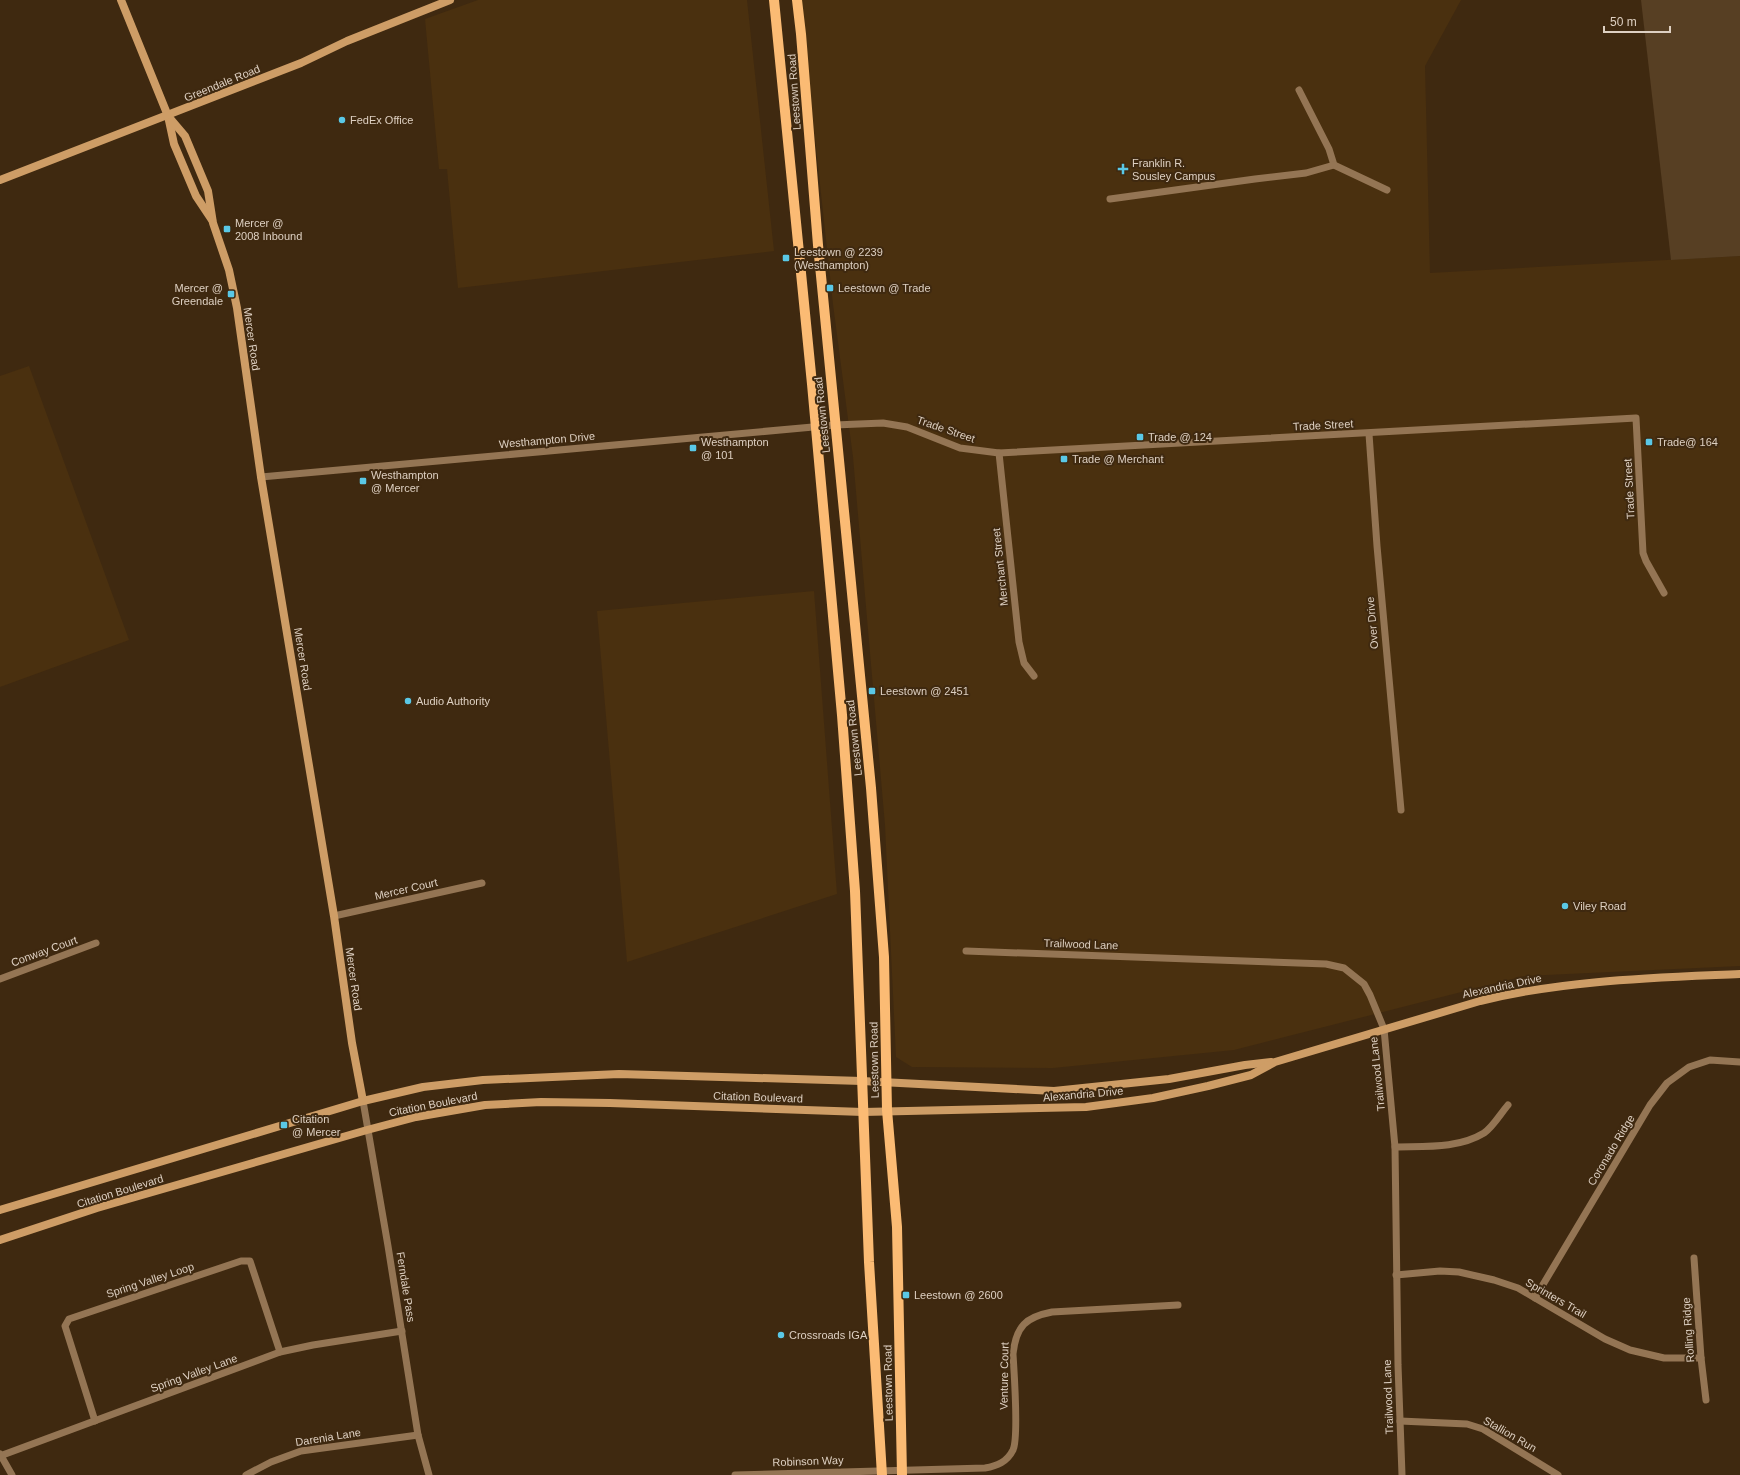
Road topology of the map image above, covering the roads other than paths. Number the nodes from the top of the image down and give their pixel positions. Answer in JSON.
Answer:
{"nodes":[{"id":1,"x":121,"y":0,"type":"edge"},
{"id":2,"x":450,"y":0,"type":"edge"},
{"id":3,"x":774,"y":0,"type":"edge"},
{"id":4,"x":797,"y":0,"type":"edge"},
{"id":5,"x":1299,"y":90,"type":"dead end"},
{"id":6,"x":168,"y":116,"type":"junction"},
{"id":7,"x":1334,"y":165,"type":"junction"},
{"id":8,"x":0,"y":180,"type":"edge"},
{"id":9,"x":1387,"y":190,"type":"dead end"},
{"id":10,"x":1110,"y":200,"type":"dead end"},
{"id":11,"x":213,"y":223,"type":"junction"},
{"id":12,"x":835,"y":425,"type":"junction"},
{"id":13,"x":816,"y":427,"type":"junction"},
{"id":14,"x":1369,"y":434,"type":"junction"},
{"id":15,"x":999,"y":453,"type":"junction"},
{"id":16,"x":261,"y":478,"type":"junction"},
{"id":17,"x":1664,"y":593,"type":"dead end"},
{"id":18,"x":1034,"y":676,"type":"dead end"},
{"id":19,"x":1401,"y":810,"type":"dead end"},
{"id":20,"x":482,"y":883,"type":"dead end"},
{"id":21,"x":334,"y":916,"type":"junction"},
{"id":22,"x":96,"y":943,"type":"dead end"},
{"id":23,"x":966,"y":950,"type":"dead end"},
{"id":24,"x":1740,"y":974,"type":"edge"},
{"id":25,"x":0,"y":979,"type":"edge"},
{"id":26,"x":1384,"y":1029,"type":"junction"},
{"id":27,"x":1276,"y":1062,"type":"junction"},
{"id":28,"x":1740,"y":1062,"type":"edge"},
{"id":29,"x":862,"y":1081,"type":"junction"},
{"id":30,"x":886,"y":1083,"type":"junction"},
{"id":31,"x":363,"y":1101,"type":"junction"},
{"id":32,"x":1508,"y":1105,"type":"dead end"},
{"id":33,"x":887,"y":1110,"type":"junction"},
{"id":34,"x":863,"y":1112,"type":"junction"},
{"id":35,"x":367,"y":1130,"type":"junction"},
{"id":36,"x":1395,"y":1148,"type":"junction"},
{"id":37,"x":0,"y":1210,"type":"edge"},
{"id":38,"x":0,"y":1240,"type":"edge"},
{"id":39,"x":1694,"y":1258,"type":"dead end"},
{"id":40,"x":1396,"y":1275,"type":"junction"},
{"id":41,"x":1535,"y":1298,"type":"junction"},
{"id":42,"x":1178,"y":1305,"type":"dead end"},
{"id":43,"x":402,"y":1331,"type":"junction"},
{"id":44,"x":280,"y":1352,"type":"junction"},
{"id":45,"x":1701,"y":1358,"type":"junction"},
{"id":46,"x":1706,"y":1400,"type":"dead end"},
{"id":47,"x":95,"y":1421,"type":"junction"},
{"id":48,"x":1400,"y":1421,"type":"junction"},
{"id":49,"x":418,"y":1435,"type":"junction"},
{"id":50,"x":0,"y":1455,"type":"edge"},
{"id":51,"x":882,"y":1472,"type":"edge"},
{"id":52,"x":902,"y":1472,"type":"edge"},
{"id":53,"x":815,"y":1474,"type":"edge"},
{"id":54,"x":12,"y":1475,"type":"edge"},
{"id":55,"x":246,"y":1475,"type":"edge"},
{"id":56,"x":429,"y":1475,"type":"edge"},
{"id":57,"x":735,"y":1475,"type":"edge"},
{"id":58,"x":1402,"y":1475,"type":"edge"},
{"id":59,"x":1558,"y":1475,"type":"edge"}],
"edges":[{"from":1,"to":6,"type":"street","name":"Mercer Road"},
{"from":2,"to":6,"type":"street","name":"Greendale Road"},
{"from":3,"to":13,"type":"main road","name":"Leestown Road"},
{"from":4,"to":12,"type":"main road","name":"Leestown Road"},
{"from":5,"to":7,"type":"street"},
{"from":6,"to":8,"type":"street","name":"Greendale Road"},
{"from":6,"to":11,"type":"street","name":"Mercer Road"},
{"from":6,"to":11,"type":"street","name":"Mercer Road"},
{"from":7,"to":9,"type":"street"},
{"from":7,"to":10,"type":"street"},
{"from":11,"to":16,"type":"street","name":"Mercer Road"},
{"from":12,"to":13,"type":"street","name":"Westhampton Drive"},
{"from":12,"to":15,"type":"street","name":"Trade Street"},
{"from":12,"to":30,"type":"main road","name":"Leestown Road"},
{"from":13,"to":16,"type":"street","name":"Westhampton Drive"},
{"from":13,"to":29,"type":"main road","name":"Leestown Road"},
{"from":14,"to":15,"type":"street","name":"Trade Street"},
{"from":14,"to":17,"type":"street","name":"Trade Street"},
{"from":14,"to":19,"type":"street","name":"Over Drive"},
{"from":15,"to":18,"type":"street","name":"Merchant Street"},
{"from":16,"to":21,"type":"street","name":"Mercer Road"},
{"from":20,"to":21,"type":"street","name":"Mercer Court"},
{"from":21,"to":31,"type":"street","name":"Mercer Road"},
{"from":22,"to":25,"type":"street","name":"Conway Court"},
{"from":23,"to":26,"type":"street","name":"Trailwood Lane"},
{"from":24,"to":26,"type":"street","name":"Alexandria Drive"},
{"from":26,"to":27,"type":"street","name":"Alexandria Drive"},
{"from":26,"to":36,"type":"street","name":"Trailwood Lane"},
{"from":27,"to":30,"type":"street","name":"Alexandria Drive"},
{"from":27,"to":33,"type":"street","name":"Alexandria Drive"},
{"from":28,"to":41,"type":"street","name":"Coronado Ridge"},
{"from":29,"to":30,"type":"street","name":"Citation Boulevard"},
{"from":29,"to":31,"type":"street","name":"Citation Boulevard"},
{"from":29,"to":34,"type":"main road","name":"Leestown Road"},
{"from":30,"to":33,"type":"main road","name":"Leestown Road"},
{"from":31,"to":35,"type":"street","name":"Ferndale Pass"},
{"from":31,"to":37,"type":"street","name":"Citation Boulevard"},
{"from":32,"to":36,"type":"street"},
{"from":33,"to":34,"type":"street","name":"Citation Boulevard"},
{"from":33,"to":52,"type":"main road","name":"Leestown Road"},
{"from":34,"to":35,"type":"street","name":"Citation Boulevard"},
{"from":34,"to":51,"type":"main road","name":"Leestown Road"},
{"from":35,"to":38,"type":"street","name":"Citation Boulevard"},
{"from":35,"to":43,"type":"street","name":"Ferndale Pass"},
{"from":36,"to":40,"type":"street","name":"Trailwood Lane"},
{"from":39,"to":45,"type":"street","name":"Rolling Ridge"},
{"from":40,"to":41,"type":"street","name":"Sprinters Trail"},
{"from":40,"to":48,"type":"street","name":"Trailwood Lane"},
{"from":41,"to":45,"type":"street","name":"Sprinters Trail"},
{"from":42,"to":52,"type":"street","name":"Venture Court"},
{"from":43,"to":44,"type":"street","name":"Spring Valley Lane"},
{"from":43,"to":49,"type":"street","name":"Ferndale Pass"},
{"from":44,"to":47,"type":"street","name":"Spring Valley Lane"},
{"from":44,"to":47,"type":"street","name":"Spring Valley Loop"},
{"from":45,"to":46,"type":"street","name":"Rolling Ridge"},
{"from":47,"to":50,"type":"street","name":"Spring Valley Lane"},
{"from":48,"to":58,"type":"street","name":"Trailwood Lane"},
{"from":48,"to":59,"type":"street","name":"Stallion Run"},
{"from":49,"to":55,"type":"street","name":"Darenia Lane"},
{"from":49,"to":56,"type":"street","name":"Ferndale Pass"},
{"from":50,"to":54,"type":"street"},
{"from":51,"to":52,"type":"street","name":"Venture Court"},
{"from":51,"to":53,"type":"street","name":"Robinson Way"},
{"from":53,"to":57,"type":"street","name":"Robinson Way"}]}
